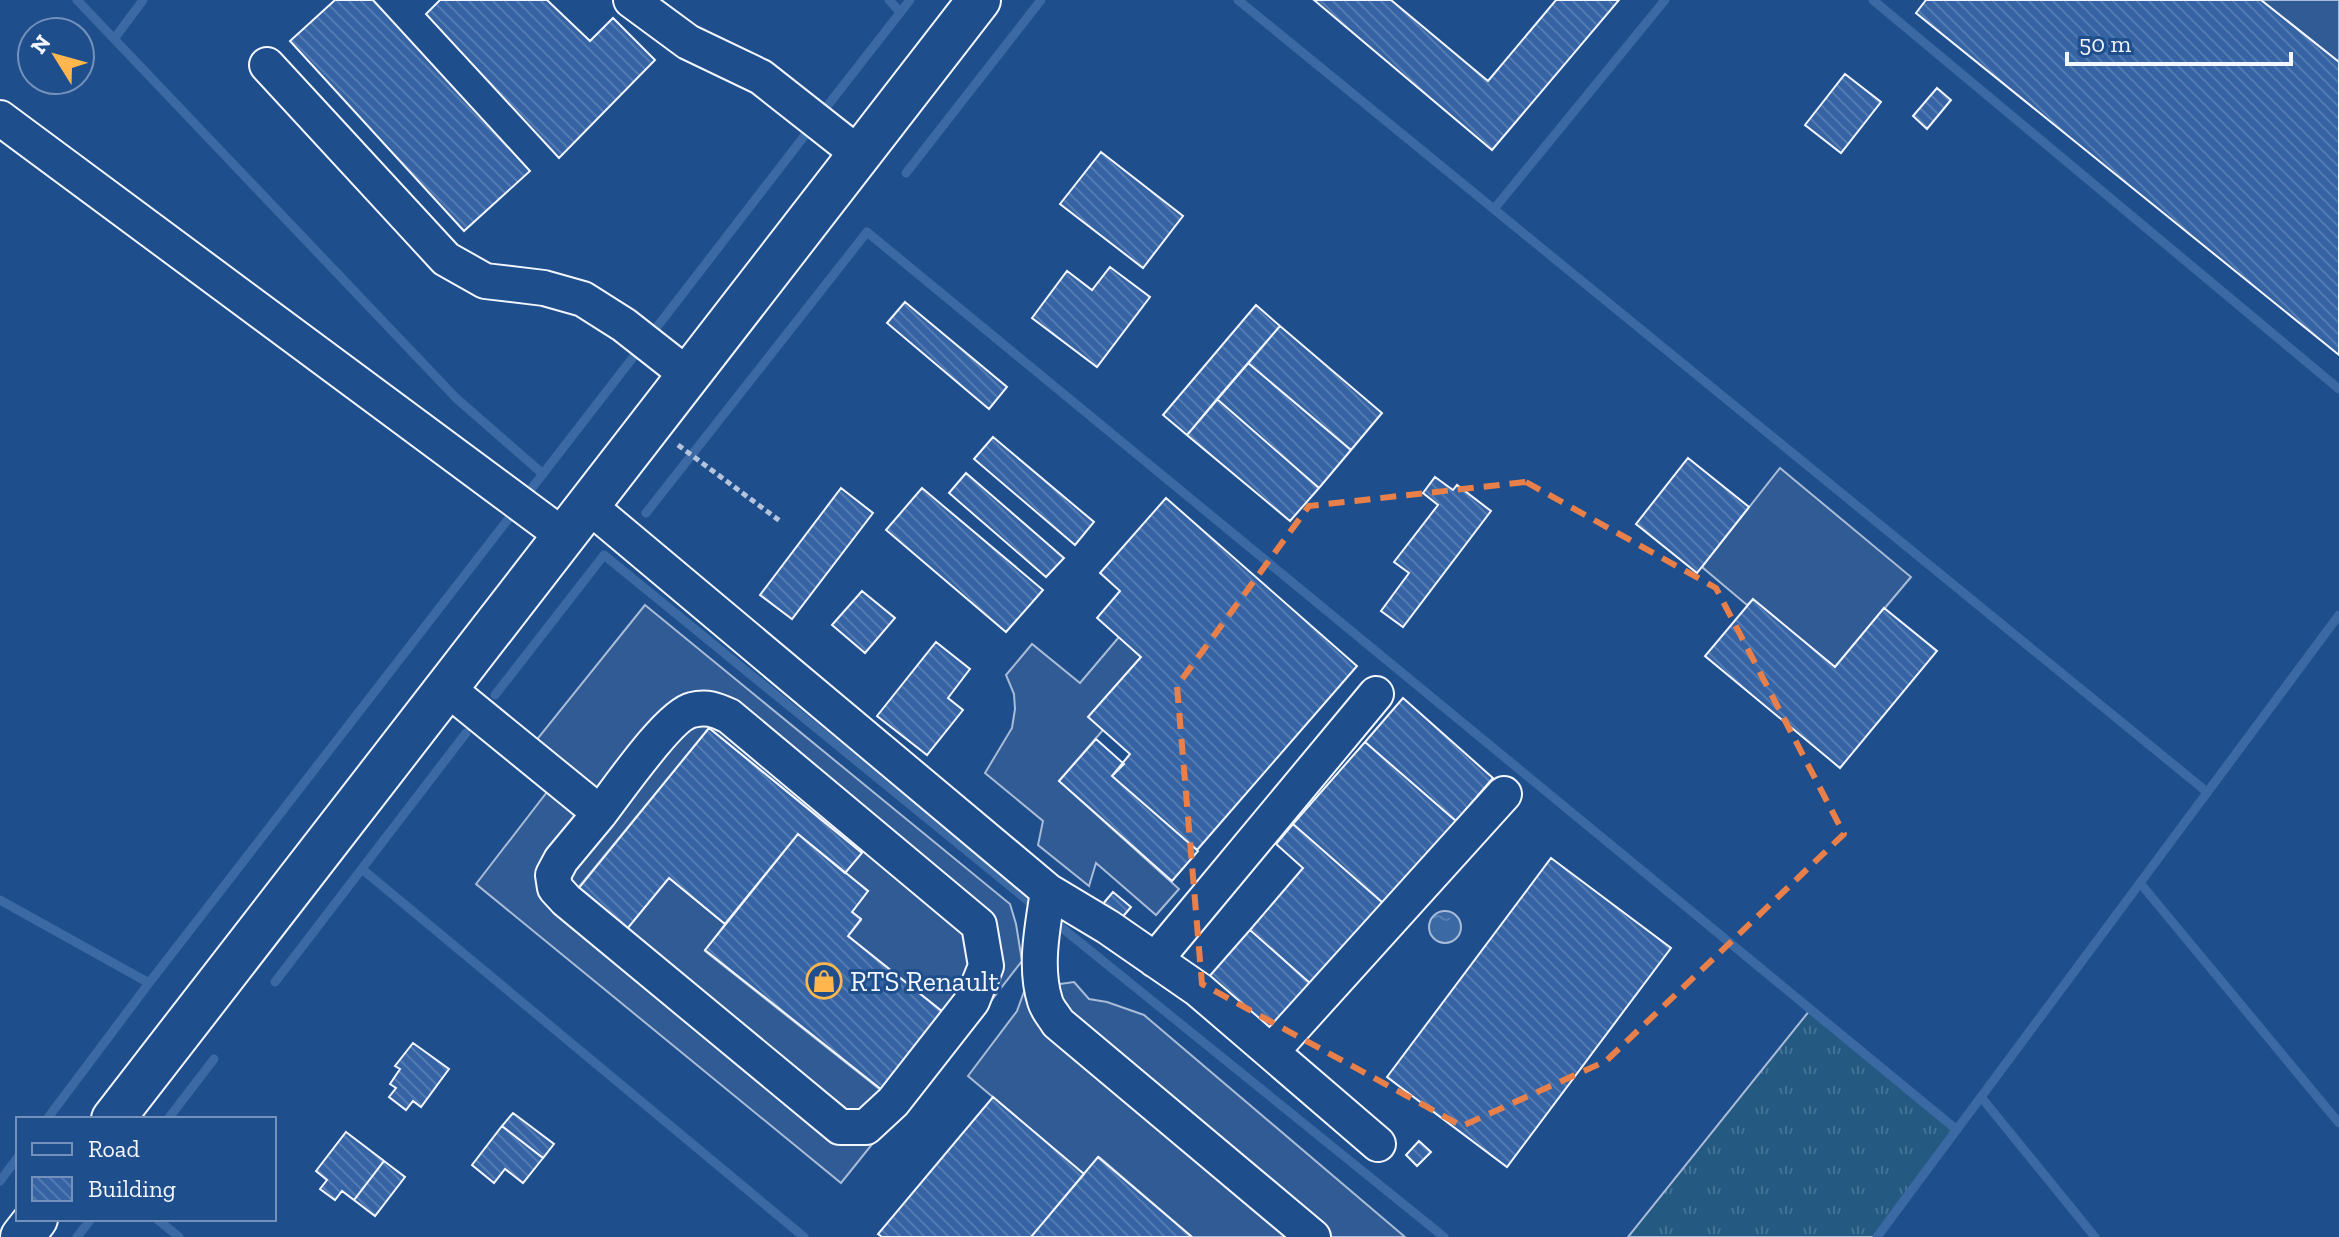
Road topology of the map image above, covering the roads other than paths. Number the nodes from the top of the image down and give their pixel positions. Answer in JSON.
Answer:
{"nodes":[{"id":1,"x":631,"y":0,"type":"edge"},
{"id":2,"x":979,"y":0,"type":"edge"},
{"id":3,"x":267,"y":65,"type":"dead end"},
{"id":4,"x":0,"y":118,"type":"edge"},
{"id":5,"x":860,"y":155,"type":"junction"},
{"id":6,"x":689,"y":376,"type":"junction"},
{"id":7,"x":577,"y":522,"type":"junction"},
{"id":8,"x":448,"y":689,"type":"junction"},
{"id":9,"x":1376,"y":694,"type":"dead end"},
{"id":10,"x":1504,"y":794,"type":"dead end"},
{"id":11,"x":600,"y":813,"type":"junction"},
{"id":12,"x":1048,"y":891,"type":"junction"},
{"id":13,"x":1155,"y":960,"type":"junction"},
{"id":14,"x":1271,"y":1052,"type":"junction"},
{"id":15,"x":115,"y":1117,"type":"edge"},
{"id":16,"x":1378,"y":1144,"type":"dead end"},
{"id":17,"x":34,"y":1221,"type":"edge"},
{"id":18,"x":22,"y":1237,"type":"edge"},
{"id":19,"x":1313,"y":1237,"type":"edge"}],
"edges":[{"from":1,"to":5,"type":"lane"},
{"from":2,"to":5,"type":"main road"},
{"from":3,"to":6,"type":"lane"},
{"from":4,"to":7,"type":"lane"},
{"from":5,"to":6,"type":"main road"},
{"from":6,"to":7,"type":"main road"},
{"from":7,"to":8,"type":"main road"},
{"from":7,"to":12,"type":"lane"},
{"from":8,"to":11,"type":"lane"},
{"from":8,"to":15,"type":"main road"},
{"from":9,"to":13,"type":"lane"},
{"from":10,"to":14,"type":"lane"},
{"from":11,"to":11,"type":"lane"},
{"from":12,"to":13,"type":"lane"},
{"from":12,"to":19,"type":"lane"},
{"from":13,"to":14,"type":"lane"},
{"from":14,"to":16,"type":"lane"},
{"from":17,"to":18,"type":"main road"}]}
